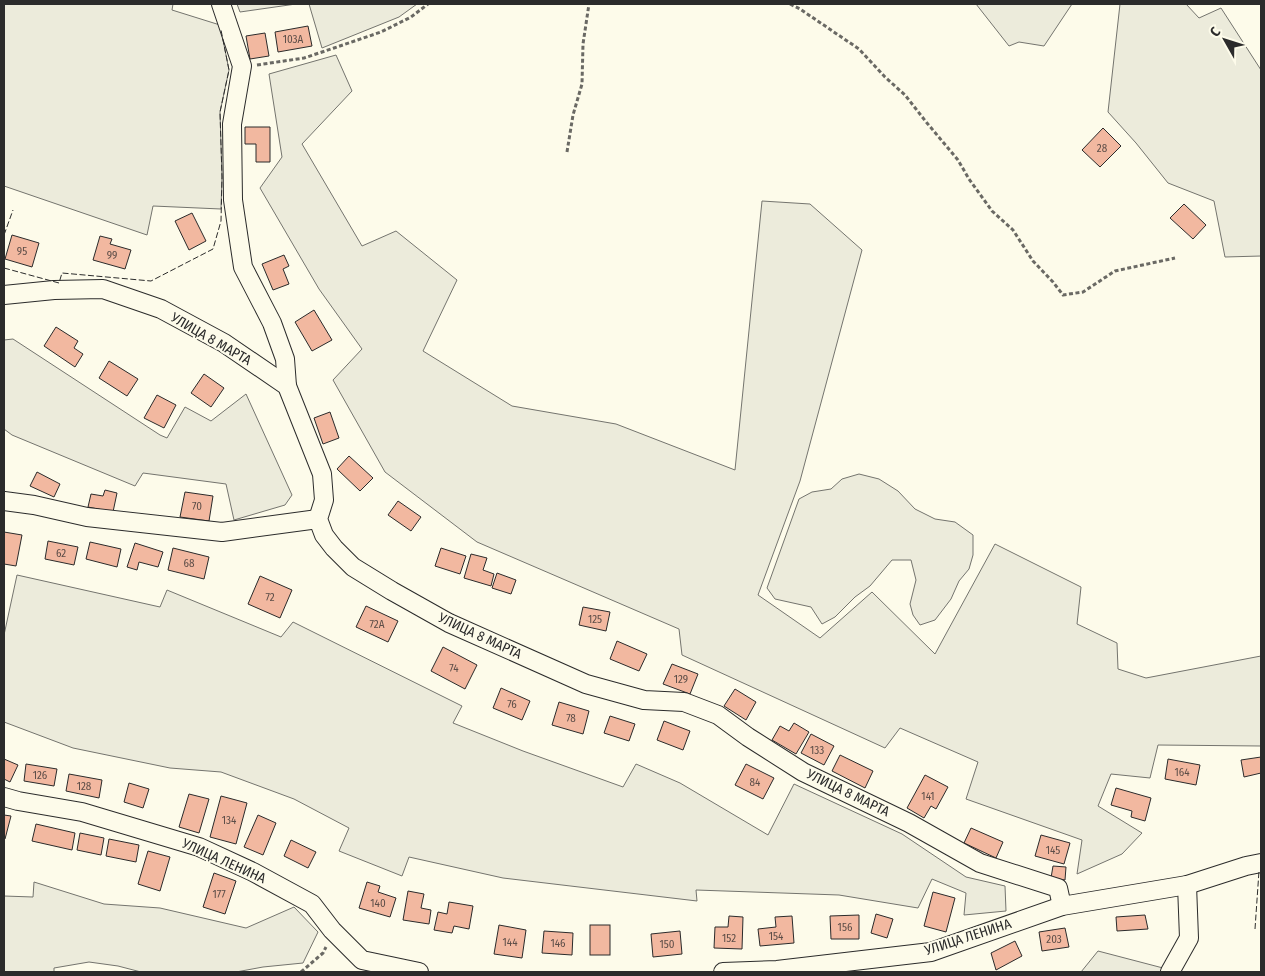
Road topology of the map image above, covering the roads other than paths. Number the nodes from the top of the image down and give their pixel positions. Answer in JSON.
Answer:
{"nodes":[{"id":1,"x":221,"y":4,"type":"edge"},
{"id":2,"x":4,"y":296,"type":"edge"},
{"id":3,"x":287,"y":386,"type":"junction"},
{"id":4,"x":4,"y":501,"type":"edge"},
{"id":5,"x":318,"y":519,"type":"junction"},
{"id":6,"x":4,"y":797,"type":"edge"},
{"id":7,"x":1261,"y":863,"type":"edge"},
{"id":8,"x":1187,"y":884,"type":"junction"},
{"id":9,"x":1062,"y":906,"type":"junction"},
{"id":10,"x":419,"y":972,"type":"edge"},
{"id":11,"x":723,"y":972,"type":"edge"},
{"id":12,"x":1170,"y":972,"type":"edge"}],
"edges":[{"from":1,"to":3,"type":"street"},
{"from":2,"to":3,"type":"street","name":"УЛИЦА 8 МАРТА"},
{"from":3,"to":5,"type":"street"},
{"from":4,"to":5,"type":"street"},
{"from":5,"to":9,"type":"street","name":"УЛИЦА 8 МАРТА"},
{"from":6,"to":10,"type":"street","name":"УЛИЦА ЛЕНИНА"},
{"from":7,"to":8,"type":"street","name":"УЛИЦА ЛЕНИНА"},
{"from":8,"to":9,"type":"street","name":"УЛИЦА ЛЕНИНА"},
{"from":8,"to":12,"type":"street"},
{"from":9,"to":11,"type":"street","name":"УЛИЦА ЛЕНИНА"}]}
